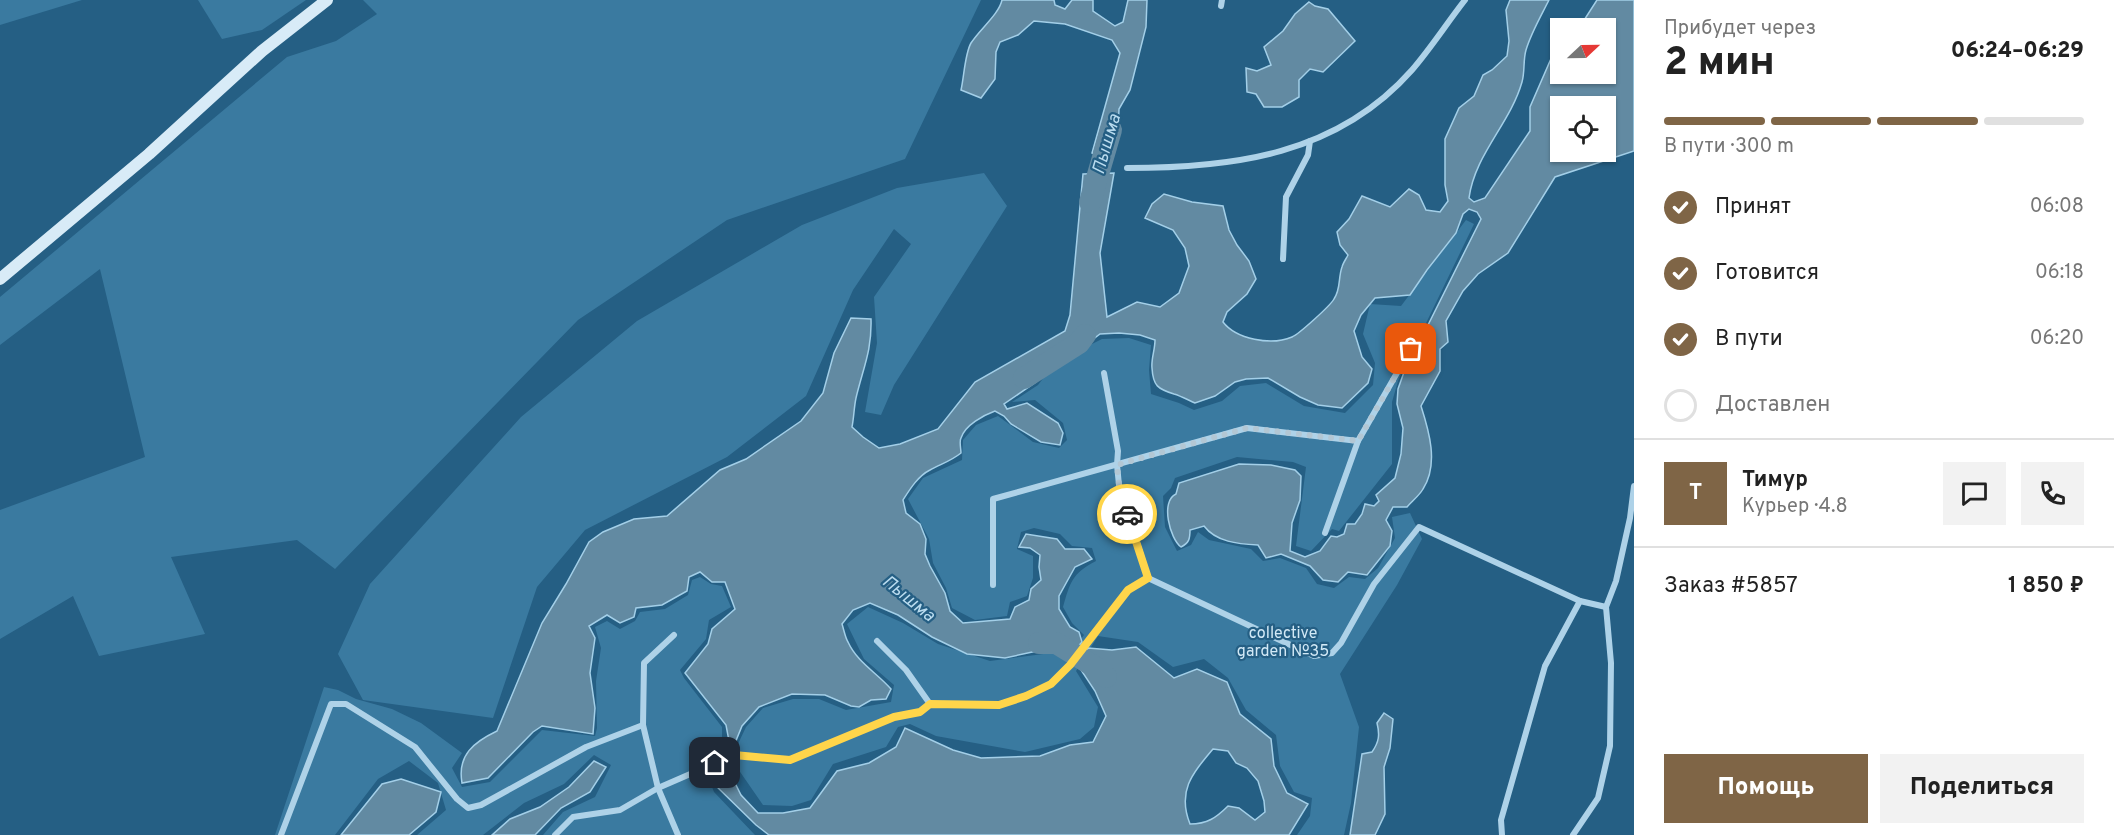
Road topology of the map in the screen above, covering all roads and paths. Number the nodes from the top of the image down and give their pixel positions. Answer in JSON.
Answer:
{"nodes":[{"id":1,"x":327,"y":0,"type":"edge"},
{"id":2,"x":1465,"y":0,"type":"edge"},
{"id":3,"x":1310,"y":141,"type":"junction"},
{"id":4,"x":1126,"y":168,"type":"dead end"},
{"id":5,"x":1282,"y":259,"type":"dead end"},
{"id":6,"x":0,"y":279,"type":"edge"},
{"id":7,"x":1421,"y":331,"type":"dead end"},
{"id":8,"x":1104,"y":373,"type":"dead end"},
{"id":9,"x":1358,"y":441,"type":"junction"},
{"id":10,"x":1117,"y":465,"type":"junction"},
{"id":11,"x":1634,"y":486,"type":"edge"},
{"id":12,"x":1325,"y":533,"type":"dead end"},
{"id":13,"x":1148,"y":578,"type":"junction"},
{"id":14,"x":993,"y":585,"type":"dead end"},
{"id":15,"x":1580,"y":601,"type":"junction"},
{"id":16,"x":1606,"y":607,"type":"junction"},
{"id":17,"x":674,"y":635,"type":"dead end"},
{"id":18,"x":876,"y":641,"type":"dead end"},
{"id":19,"x":930,"y":704,"type":"junction"},
{"id":20,"x":643,"y":725,"type":"junction"},
{"id":21,"x":658,"y":788,"type":"junction"},
{"id":22,"x":281,"y":835,"type":"edge"},
{"id":23,"x":555,"y":835,"type":"edge"},
{"id":24,"x":678,"y":835,"type":"edge"},
{"id":25,"x":1502,"y":835,"type":"edge"},
{"id":26,"x":1573,"y":835,"type":"edge"}],
"edges":[{"from":1,"to":6,"type":"street"},
{"from":2,"to":3,"type":"street"},
{"from":3,"to":4,"type":"street"},
{"from":3,"to":5,"type":"street"},
{"from":7,"to":9,"type":"street"},
{"from":8,"to":10,"type":"street"},
{"from":9,"to":10,"type":"street"},
{"from":9,"to":12,"type":"street"},
{"from":10,"to":13,"type":"street"},
{"from":10,"to":14,"type":"street"},
{"from":11,"to":16,"type":"street"},
{"from":13,"to":15,"type":"street"},
{"from":13,"to":19,"type":"street"},
{"from":15,"to":16,"type":"street"},
{"from":15,"to":25,"type":"street"},
{"from":16,"to":26,"type":"street"},
{"from":17,"to":20,"type":"street"},
{"from":18,"to":19,"type":"street"},
{"from":19,"to":21,"type":"street"},
{"from":20,"to":21,"type":"street"},
{"from":20,"to":22,"type":"street"},
{"from":21,"to":23,"type":"street"},
{"from":21,"to":24,"type":"street"}]}
